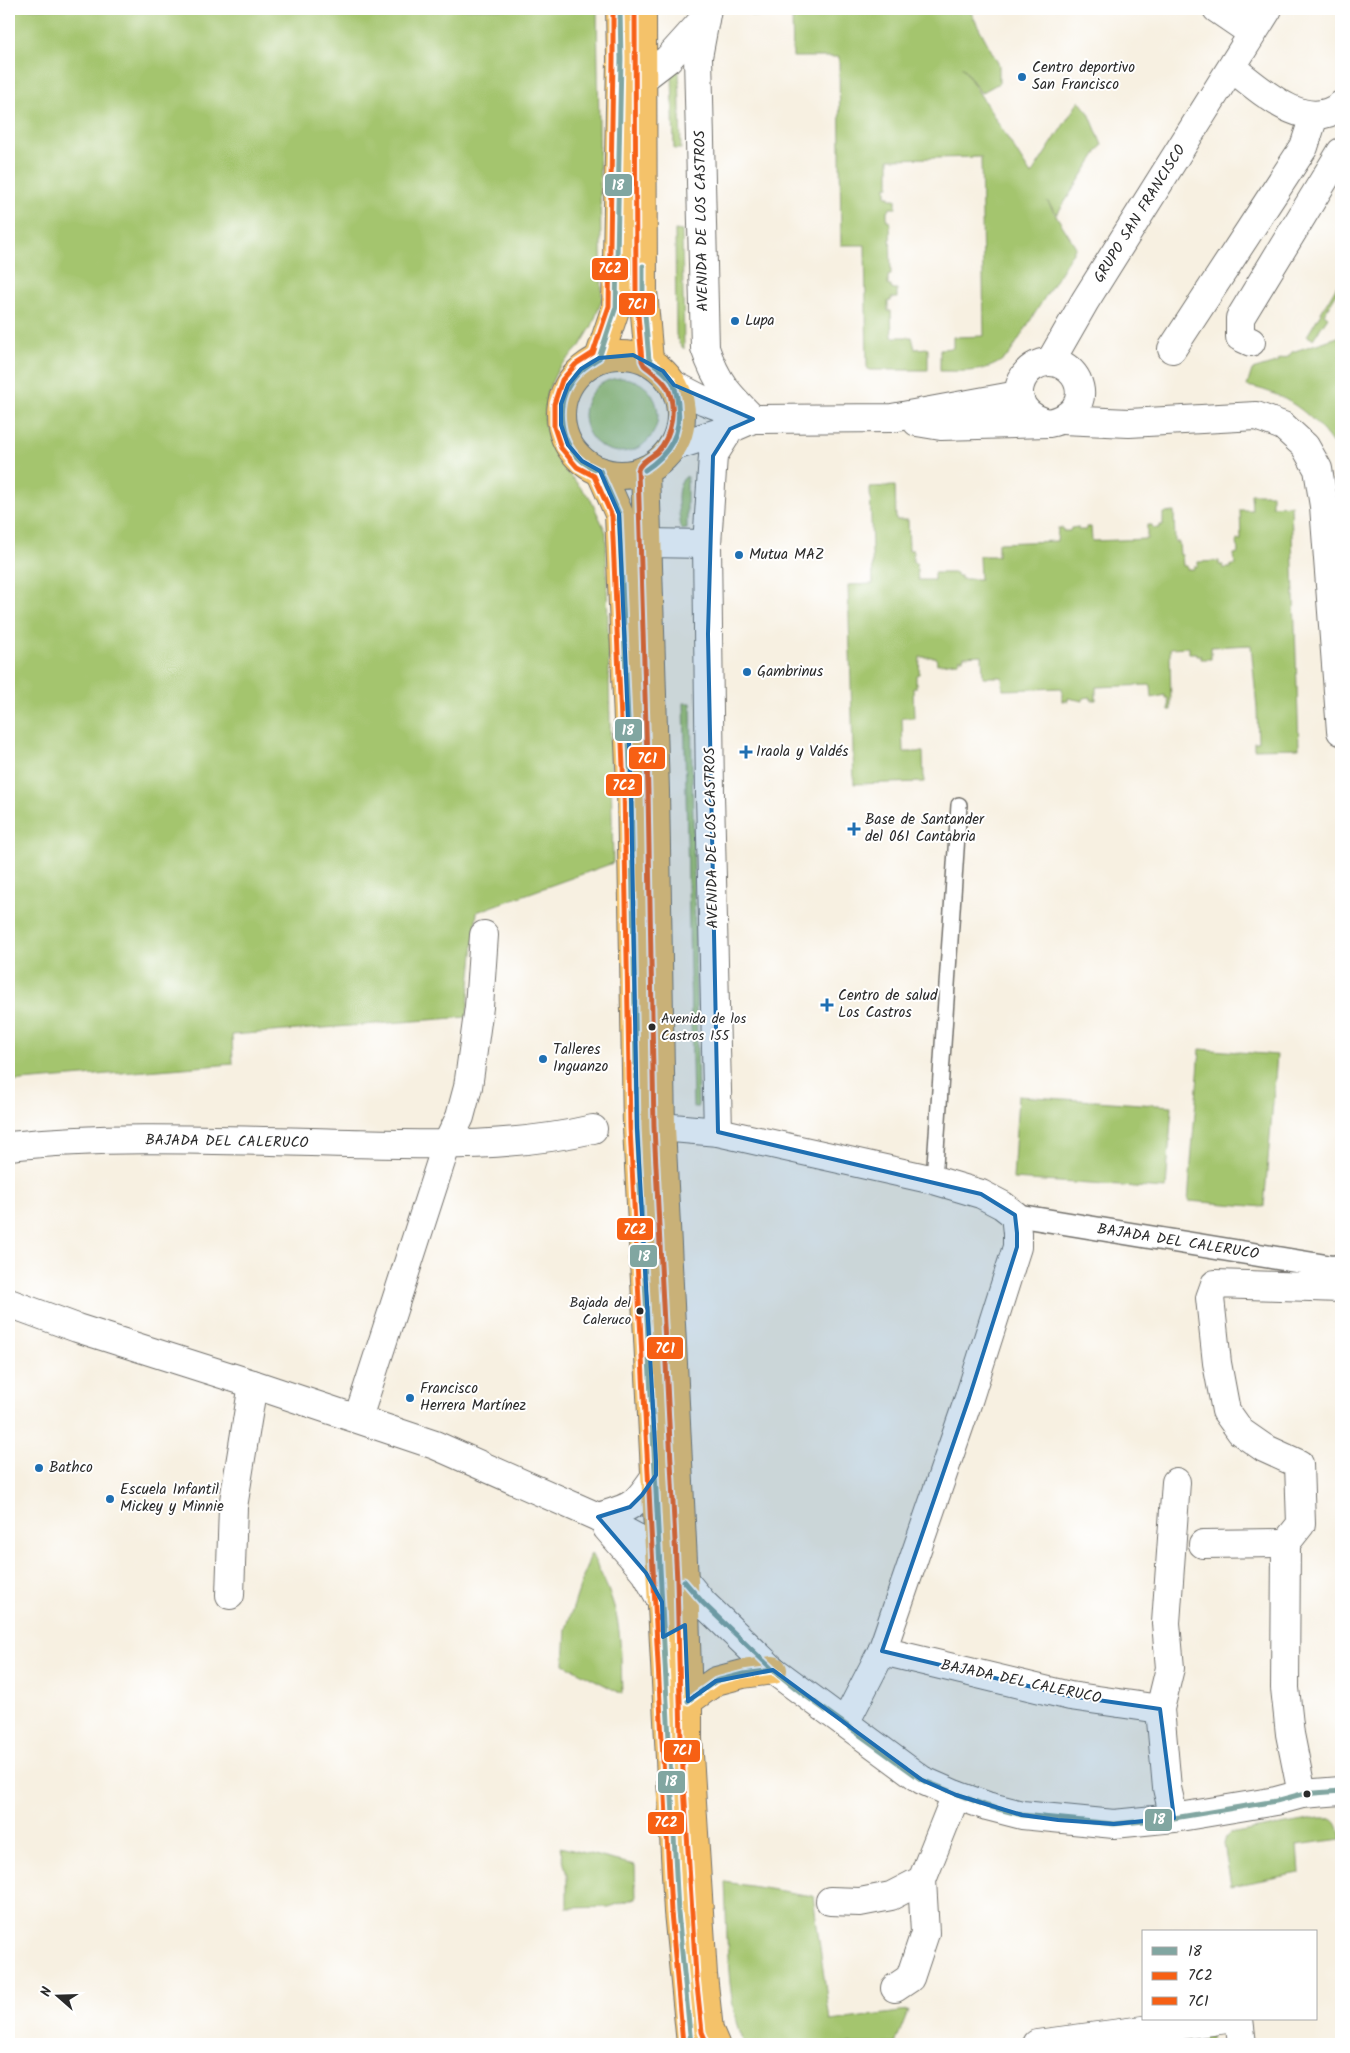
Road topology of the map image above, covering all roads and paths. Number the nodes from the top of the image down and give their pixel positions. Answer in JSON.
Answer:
{"nodes":[{"id":1,"x":620,"y":9,"type":"edge"},
{"id":2,"x":642,"y":9,"type":"edge"},
{"id":3,"x":1217,"y":9,"type":"edge"},
{"id":4,"x":1268,"y":9,"type":"edge"},
{"id":5,"x":709,"y":11,"type":"edge"},
{"id":6,"x":1252,"y":33,"type":"junction"},
{"id":7,"x":1232,"y":68,"type":"junction"},
{"id":8,"x":642,"y":79,"type":"junction"},
{"id":9,"x":1341,"y":105,"type":"edge"},
{"id":10,"x":1314,"y":116,"type":"junction"},
{"id":11,"x":1341,"y":152,"type":"edge"},
{"id":12,"x":1251,"y":342,"type":"dead end"},
{"id":13,"x":1172,"y":349,"type":"dead end"},
{"id":14,"x":599,"y":358,"type":"junction"},
{"id":15,"x":649,"y":360,"type":"junction"},
{"id":16,"x":1050,"y":362,"type":"junction"},
{"id":17,"x":674,"y":385,"type":"junction"},
{"id":18,"x":1080,"y":386,"type":"junction"},
{"id":19,"x":1018,"y":395,"type":"junction"},
{"id":20,"x":892,"y":418,"type":"junction"},
{"id":21,"x":1056,"y":422,"type":"junction"},
{"id":22,"x":1129,"y":423,"type":"junction"},
{"id":23,"x":741,"y":424,"type":"junction"},
{"id":24,"x":672,"y":447,"type":"junction"},
{"id":25,"x":645,"y":470,"type":"junction"},
{"id":26,"x":600,"y":472,"type":"junction"},
{"id":27,"x":1332,"y":505,"type":"edge"},
{"id":28,"x":647,"y":543,"type":"junction"},
{"id":29,"x":707,"y":544,"type":"junction"},
{"id":30,"x":1341,"y":731,"type":"edge"},
{"id":31,"x":959,"y":805,"type":"dead end"},
{"id":32,"x":484,"y":935,"type":"dead end"},
{"id":33,"x":661,"y":1127,"type":"junction"},
{"id":34,"x":594,"y":1129,"type":"dead end"},
{"id":35,"x":718,"y":1132,"type":"junction"},
{"id":36,"x":9,"y":1146,"type":"edge"},
{"id":37,"x":446,"y":1146,"type":"junction"},
{"id":38,"x":934,"y":1180,"type":"junction"},
{"id":39,"x":1015,"y":1215,"type":"junction"},
{"id":40,"x":1341,"y":1266,"type":"edge"},
{"id":41,"x":1341,"y":1288,"type":"edge"},
{"id":42,"x":9,"y":1303,"type":"edge"},
{"id":43,"x":253,"y":1384,"type":"junction"},
{"id":44,"x":358,"y":1418,"type":"junction"},
{"id":45,"x":656,"y":1475,"type":"junction"},
{"id":46,"x":1176,"y":1482,"type":"dead end"},
{"id":47,"x":598,"y":1517,"type":"junction"},
{"id":48,"x":1286,"y":1543,"type":"junction"},
{"id":49,"x":1203,"y":1544,"type":"dead end"},
{"id":50,"x":659,"y":1550,"type":"junction"},
{"id":51,"x":684,"y":1581,"type":"junction"},
{"id":52,"x":230,"y":1595,"type":"dead end"},
{"id":53,"x":662,"y":1602,"type":"junction"},
{"id":54,"x":674,"y":1631,"type":"junction"},
{"id":55,"x":737,"y":1636,"type":"junction"},
{"id":56,"x":882,"y":1651,"type":"junction"},
{"id":57,"x":773,"y":1670,"type":"junction"},
{"id":58,"x":688,"y":1701,"type":"junction"},
{"id":59,"x":1160,"y":1709,"type":"junction"},
{"id":60,"x":845,"y":1723,"type":"junction"},
{"id":61,"x":1341,"y":1791,"type":"edge"},
{"id":62,"x":1302,"y":1794,"type":"junction"},
{"id":63,"x":956,"y":1795,"type":"junction"},
{"id":64,"x":1174,"y":1818,"type":"junction"},
{"id":65,"x":922,"y":1880,"type":"junction"},
{"id":66,"x":830,"y":1901,"type":"dead end"},
{"id":67,"x":895,"y":1988,"type":"dead end"},
{"id":68,"x":1219,"y":2020,"type":"edge"},
{"id":69,"x":1239,"y":2020,"type":"edge"},
{"id":70,"x":690,"y":2044,"type":"edge"},
{"id":71,"x":715,"y":2044,"type":"edge"},
{"id":72,"x":1037,"y":2044,"type":"edge"},
{"id":73,"x":1242,"y":2044,"type":"edge"}],
"edges":[{"from":1,"to":14,"type":"main road"},
{"from":2,"to":8,"type":"main road"},
{"from":3,"to":6,"type":"street"},
{"from":4,"to":6,"type":"street","name":"GRUPO SAN FRANCISCO"},
{"from":5,"to":8,"type":"street"},
{"from":5,"to":23,"type":"street","name":"AVENIDA DE LOS CASTROS"},
{"from":6,"to":7,"type":"street","name":"GRUPO SAN FRANCISCO"},
{"from":7,"to":10,"type":"street"},
{"from":7,"to":16,"type":"street","name":"GRUPO SAN FRANCISCO"},
{"from":8,"to":15,"type":"main road"},
{"from":9,"to":10,"type":"street"},
{"from":10,"to":13,"type":"street"},
{"from":11,"to":12,"type":"street"},
{"from":14,"to":15,"type":"main road"},
{"from":14,"to":26,"type":"main road"},
{"from":15,"to":17,"type":"main road"},
{"from":16,"to":18,"type":"street"},
{"from":16,"to":19,"type":"street"},
{"from":17,"to":23,"type":"street"},
{"from":17,"to":24,"type":"main road"},
{"from":18,"to":21,"type":"street"},
{"from":18,"to":22,"type":"street"},
{"from":19,"to":20,"type":"street"},
{"from":19,"to":21,"type":"street"},
{"from":20,"to":21,"type":"street"},
{"from":20,"to":23,"type":"street"},
{"from":21,"to":22,"type":"street"},
{"from":22,"to":27,"type":"street"},
{"from":23,"to":24,"type":"street"},
{"from":23,"to":29,"type":"street","name":"AVENIDA DE LOS CASTROS"},
{"from":24,"to":25,"type":"main road"},
{"from":25,"to":26,"type":"main road"},
{"from":25,"to":28,"type":"main road"},
{"from":26,"to":45,"type":"main road"},
{"from":27,"to":30,"type":"street"},
{"from":28,"to":29,"type":"street"},
{"from":28,"to":33,"type":"main road"},
{"from":29,"to":35,"type":"street","name":"AVENIDA DE LOS CASTROS"},
{"from":31,"to":38,"type":"lane"},
{"from":32,"to":37,"type":"street"},
{"from":33,"to":35,"type":"street","name":"BAJADA DEL CALERUCO"},
{"from":33,"to":51,"type":"main road"},
{"from":34,"to":37,"type":"street","name":"BAJADA DEL CALERUCO"},
{"from":35,"to":38,"type":"street","name":"BAJADA DEL CALERUCO"},
{"from":36,"to":37,"type":"street","name":"BAJADA DEL CALERUCO"},
{"from":37,"to":44,"type":"street"},
{"from":38,"to":39,"type":"street","name":"BAJADA DEL CALERUCO"},
{"from":39,"to":40,"type":"street","name":"BAJADA DEL CALERUCO"},
{"from":39,"to":56,"type":"street"},
{"from":41,"to":48,"type":"street","name":"BAJADA DEL CALERUCO"},
{"from":42,"to":43,"type":"street"},
{"from":43,"to":44,"type":"street"},
{"from":43,"to":52,"type":"street"},
{"from":44,"to":47,"type":"street"},
{"from":45,"to":47,"type":"street"},
{"from":45,"to":50,"type":"main road"},
{"from":46,"to":59,"type":"street"},
{"from":47,"to":50,"type":"street"},
{"from":47,"to":53,"type":"street"},
{"from":48,"to":49,"type":"street"},
{"from":48,"to":62,"type":"street"},
{"from":50,"to":51,"type":"street"},
{"from":50,"to":53,"type":"main road"},
{"from":51,"to":54,"type":"main road"},
{"from":51,"to":55,"type":"street"},
{"from":53,"to":54,"type":"main road"},
{"from":54,"to":55,"type":"street"},
{"from":54,"to":58,"type":"main road"},
{"from":54,"to":70,"type":"main road"},
{"from":55,"to":57,"type":"street"},
{"from":56,"to":59,"type":"street","name":"BAJADA DEL CALERUCO"},
{"from":56,"to":60,"type":"street"},
{"from":57,"to":58,"type":"main road"},
{"from":57,"to":60,"type":"street"},
{"from":58,"to":71,"type":"main road"},
{"from":59,"to":64,"type":"street"},
{"from":60,"to":63,"type":"street"},
{"from":61,"to":62,"type":"street"},
{"from":62,"to":64,"type":"street"},
{"from":63,"to":64,"type":"street"},
{"from":63,"to":65,"type":"street"},
{"from":65,"to":66,"type":"street"},
{"from":65,"to":67,"type":"street"},
{"from":68,"to":72,"type":"street"},
{"from":69,"to":73,"type":"street"}]}
